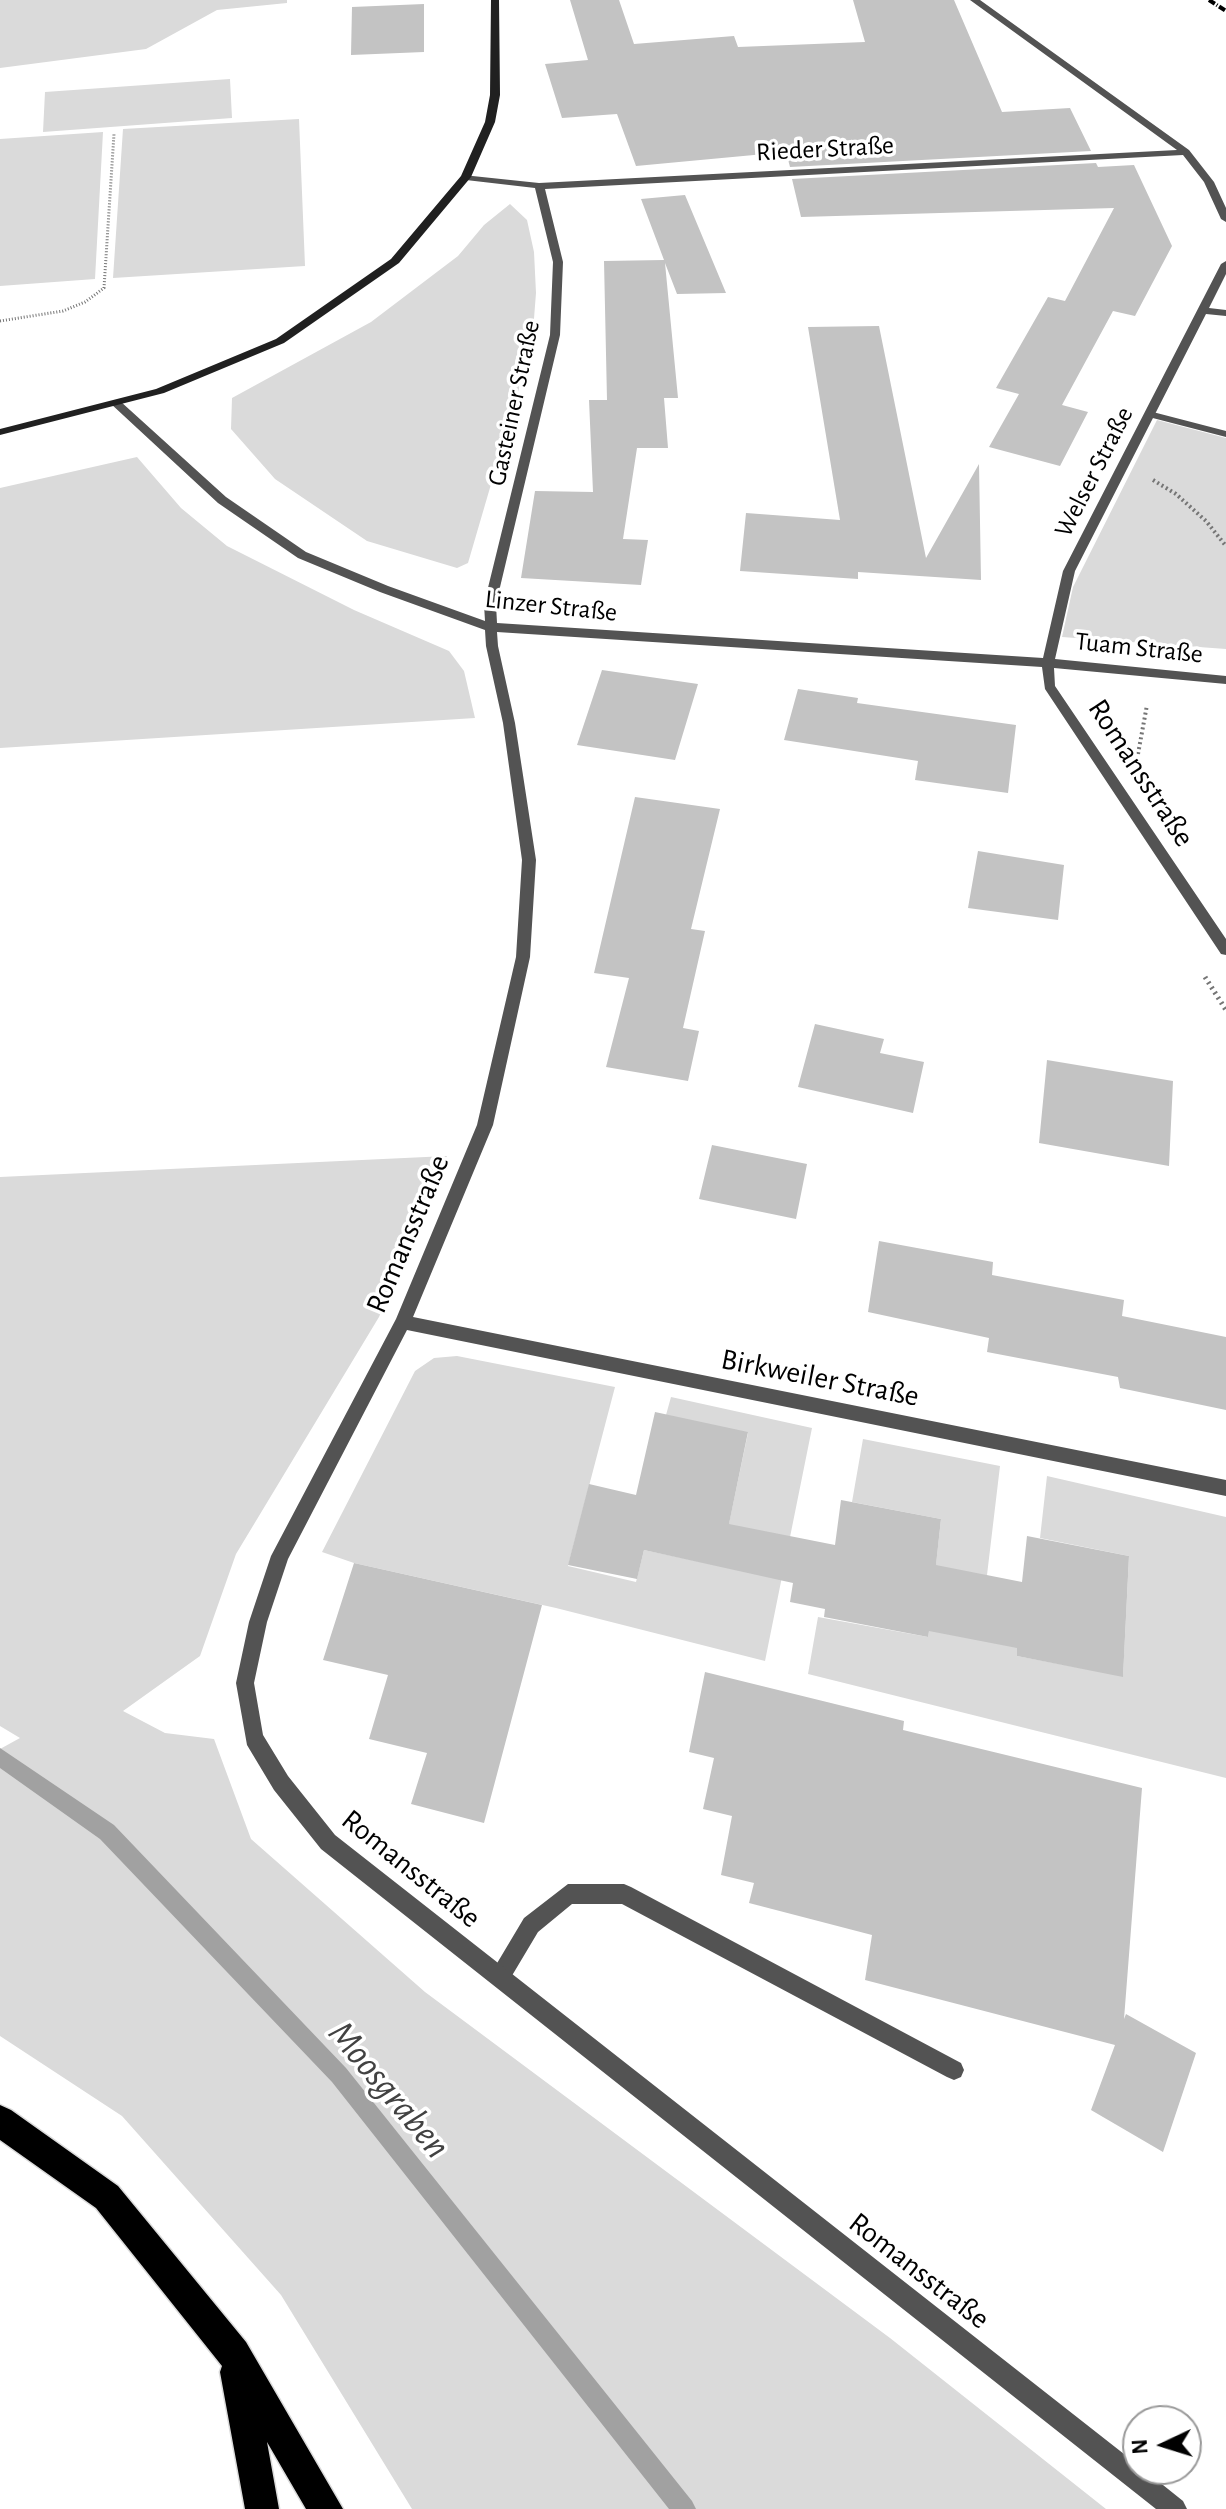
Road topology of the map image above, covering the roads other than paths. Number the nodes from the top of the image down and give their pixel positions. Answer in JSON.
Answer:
{"nodes":[{"id":1,"x":495,"y":0,"type":"edge"},
{"id":2,"x":974,"y":0,"type":"edge"},
{"id":3,"x":1186,"y":152,"type":"junction"},
{"id":4,"x":466,"y":177,"type":"junction"},
{"id":5,"x":539,"y":186,"type":"junction"},
{"id":6,"x":1226,"y":219,"type":"edge"},
{"id":7,"x":1226,"y":264,"type":"edge"},
{"id":8,"x":1202,"y":310,"type":"junction"},
{"id":9,"x":1226,"y":313,"type":"edge"},
{"id":10,"x":116,"y":403,"type":"junction"},
{"id":11,"x":1149,"y":414,"type":"junction"},
{"id":12,"x":0,"y":432,"type":"edge"},
{"id":13,"x":1226,"y":434,"type":"edge"},
{"id":14,"x":490,"y":627,"type":"junction"},
{"id":15,"x":1048,"y":663,"type":"junction"},
{"id":16,"x":1226,"y":680,"type":"edge"},
{"id":17,"x":1226,"y":950,"type":"edge"},
{"id":18,"x":403,"y":1322,"type":"junction"},
{"id":19,"x":1226,"y":1488,"type":"edge"},
{"id":20,"x":500,"y":1977,"type":"junction"},
{"id":21,"x":954,"y":2070,"type":"dead end"},
{"id":22,"x":0,"y":2121,"type":"edge"},
{"id":23,"x":234,"y":2354,"type":"junction"},
{"id":24,"x":262,"y":2509,"type":"edge"},
{"id":25,"x":326,"y":2509,"type":"edge"},
{"id":26,"x":1175,"y":2509,"type":"edge"}],
"edges":[{"from":1,"to":4,"type":"street"},
{"from":2,"to":3,"type":"street"},
{"from":3,"to":5,"type":"street","name":"Rieder Straße"},
{"from":3,"to":6,"type":"street"},
{"from":4,"to":5,"type":"street","name":"Rieder Straße"},
{"from":4,"to":10,"type":"street"},
{"from":5,"to":14,"type":"street","name":"Gasteiner Straße"},
{"from":7,"to":8,"type":"street","name":"Welser Straße"},
{"from":8,"to":9,"type":"street"},
{"from":8,"to":11,"type":"street","name":"Welser Straße"},
{"from":10,"to":12,"type":"street"},
{"from":10,"to":14,"type":"street","name":"Linzer Straße"},
{"from":11,"to":13,"type":"street"},
{"from":11,"to":15,"type":"street","name":"Welser Straße"},
{"from":14,"to":15,"type":"street","name":"Linzer Straße"},
{"from":14,"to":18,"type":"street","name":"Romansstraße"},
{"from":15,"to":16,"type":"street","name":"Tuam Straße"},
{"from":15,"to":17,"type":"street","name":"Romansstraße"},
{"from":18,"to":19,"type":"street","name":"Birkweiler Straße"},
{"from":18,"to":20,"type":"street","name":"Romansstraße"},
{"from":20,"to":21,"type":"street"},
{"from":20,"to":26,"type":"street","name":"Romansstraße"},
{"from":22,"to":23,"type":"highway"},
{"from":23,"to":24,"type":"highway"},
{"from":23,"to":25,"type":"highway"}]}
